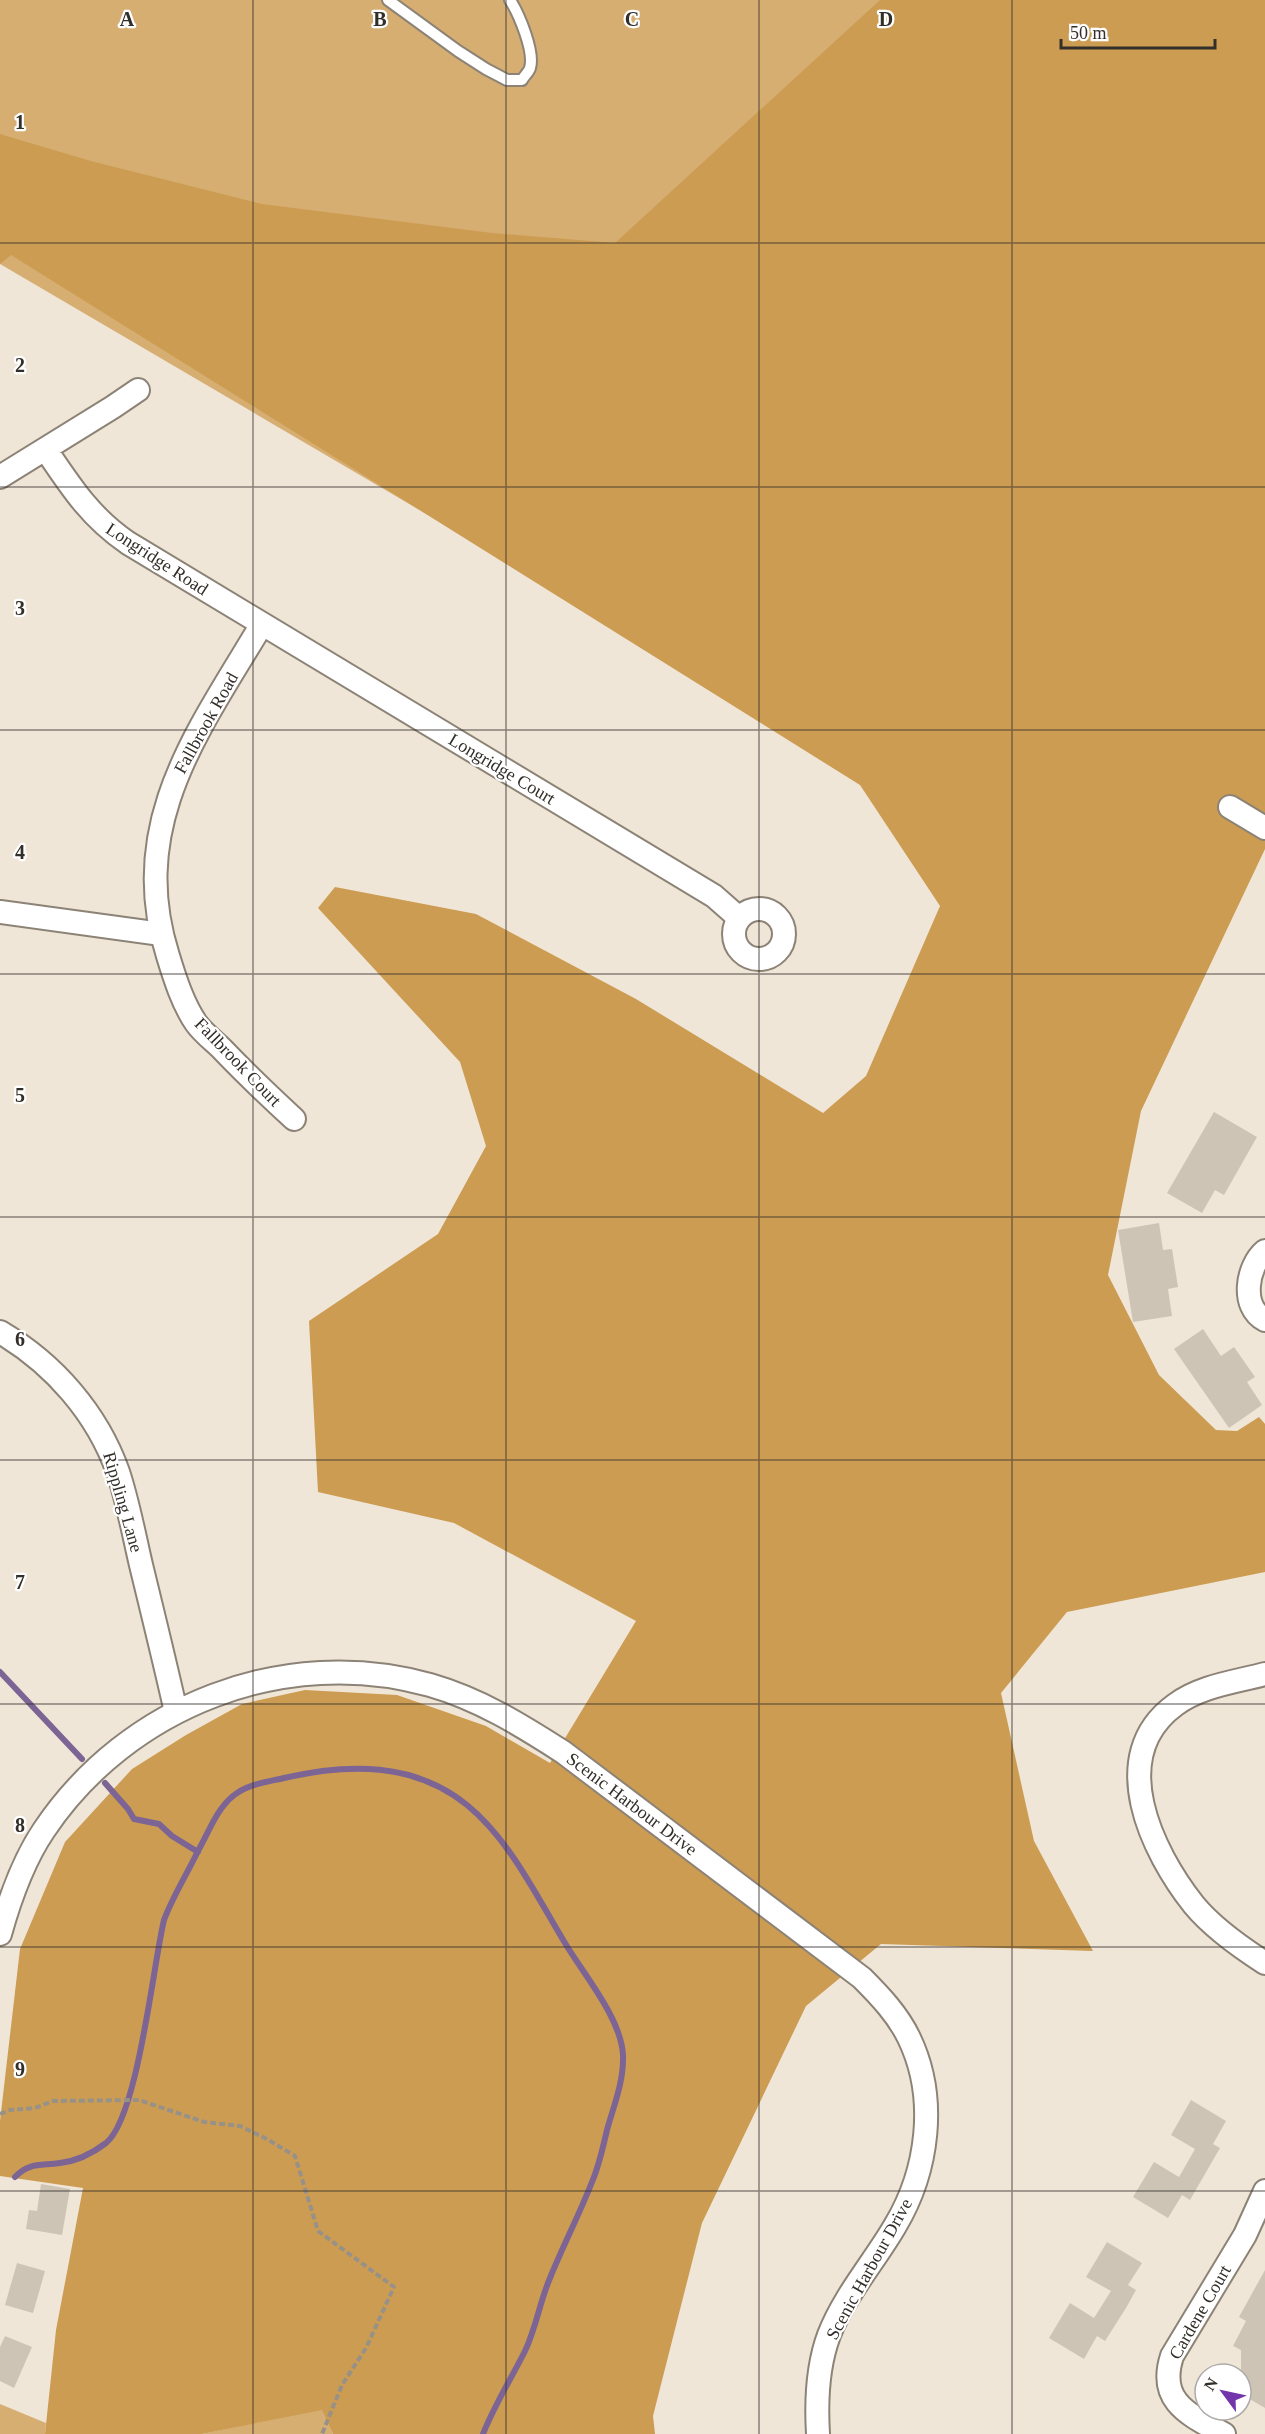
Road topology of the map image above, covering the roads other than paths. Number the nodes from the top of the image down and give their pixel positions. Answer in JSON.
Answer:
{"nodes":[{"id":1,"x":388,"y":0,"type":"edge"},
{"id":2,"x":510,"y":0,"type":"edge"},
{"id":3,"x":138,"y":390,"type":"dead end"},
{"id":4,"x":46,"y":450,"type":"junction"},
{"id":5,"x":0,"y":477,"type":"edge"},
{"id":6,"x":262,"y":624,"type":"junction"},
{"id":7,"x":1230,"y":807,"type":"dead end"},
{"id":8,"x":1265,"y":828,"type":"edge"},
{"id":9,"x":0,"y":912,"type":"edge"},
{"id":10,"x":739,"y":918,"type":"dead end"},
{"id":11,"x":161,"y":934,"type":"junction"},
{"id":12,"x":294,"y":1119,"type":"dead end"},
{"id":13,"x":1265,"y":1251,"type":"edge"},
{"id":14,"x":1265,"y":1320,"type":"edge"},
{"id":15,"x":0,"y":1332,"type":"edge"},
{"id":16,"x":1265,"y":1674,"type":"edge"},
{"id":17,"x":176,"y":1712,"type":"junction"},
{"id":18,"x":0,"y":1934,"type":"edge"},
{"id":19,"x":1265,"y":1963,"type":"edge"},
{"id":20,"x":1265,"y":2191,"type":"edge"},
{"id":21,"x":1260,"y":2219,"type":"edge"},
{"id":22,"x":818,"y":2434,"type":"edge"},
{"id":23,"x":1224,"y":2434,"type":"edge"}],
"edges":[{"from":1,"to":2,"type":"lane"},
{"from":3,"to":4,"type":"street"},
{"from":4,"to":5,"type":"street"},
{"from":4,"to":6,"type":"street","name":"Longridge Road"},
{"from":6,"to":10,"type":"street","name":"Longridge Court"},
{"from":6,"to":11,"type":"street","name":"Fallbrook Road"},
{"from":7,"to":8,"type":"street"},
{"from":9,"to":11,"type":"street"},
{"from":11,"to":12,"type":"street","name":"Fallbrook Court"},
{"from":13,"to":14,"type":"street"},
{"from":15,"to":17,"type":"street","name":"Rippling Lane"},
{"from":16,"to":19,"type":"street"},
{"from":17,"to":18,"type":"street","name":"Scenic Harbour Drive"},
{"from":17,"to":22,"type":"street","name":"Scenic Harbour Drive"},
{"from":20,"to":21,"type":"street","name":"Cardene Court"},
{"from":21,"to":23,"type":"street","name":"Cardene Court"}]}
